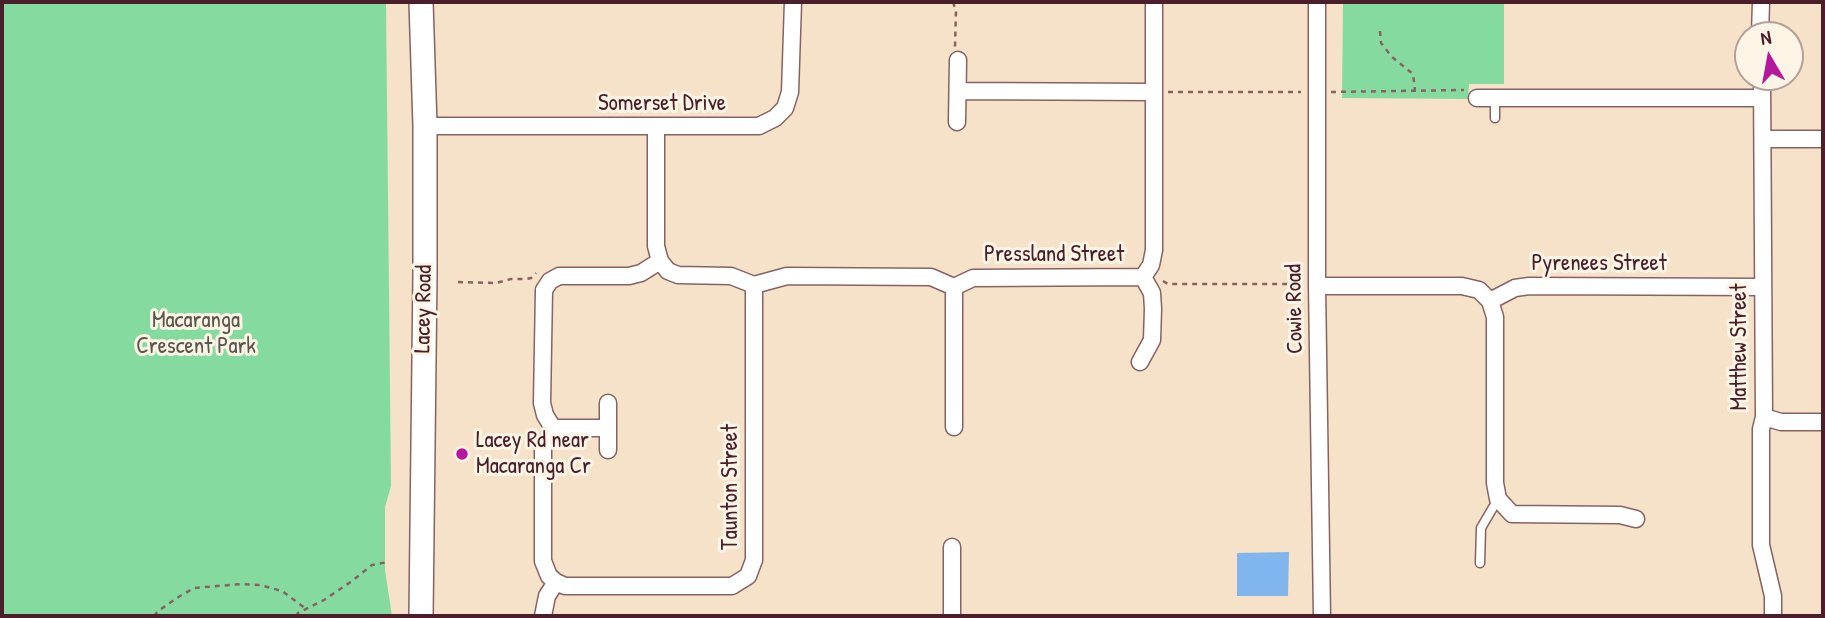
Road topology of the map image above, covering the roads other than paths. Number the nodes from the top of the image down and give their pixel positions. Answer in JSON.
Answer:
{"nodes":[{"id":1,"x":421,"y":2,"type":"edge"},
{"id":2,"x":793,"y":2,"type":"edge"},
{"id":3,"x":1154,"y":2,"type":"edge"},
{"id":4,"x":1317,"y":2,"type":"edge"},
{"id":5,"x":1761,"y":2,"type":"edge"},
{"id":6,"x":1760,"y":21,"type":"edge"},
{"id":7,"x":958,"y":60,"type":"road end"},
{"id":8,"x":958,"y":91,"type":"junction"},
{"id":9,"x":1762,"y":91,"type":"edge"},
{"id":10,"x":1154,"y":92,"type":"junction"},
{"id":11,"x":1477,"y":98,"type":"road end"},
{"id":12,"x":1494,"y":98,"type":"junction"},
{"id":13,"x":1762,"y":98,"type":"junction"},
{"id":14,"x":1495,"y":118,"type":"dead end"},
{"id":15,"x":957,"y":122,"type":"dead end"},
{"id":16,"x":425,"y":125,"type":"junction"},
{"id":17,"x":656,"y":127,"type":"junction"},
{"id":18,"x":1763,"y":139,"type":"junction"},
{"id":19,"x":1823,"y":139,"type":"edge"},
{"id":20,"x":660,"y":261,"type":"junction"},
{"id":21,"x":1143,"y":277,"type":"junction"},
{"id":22,"x":754,"y":285,"type":"junction"},
{"id":23,"x":1310,"y":285,"type":"junction"},
{"id":24,"x":954,"y":287,"type":"junction"},
{"id":25,"x":1763,"y":287,"type":"junction"},
{"id":26,"x":1490,"y":301,"type":"junction"},
{"id":27,"x":1140,"y":362,"type":"dead end"},
{"id":28,"x":608,"y":403,"type":"dead end"},
{"id":29,"x":1764,"y":417,"type":"junction"},
{"id":30,"x":1823,"y":422,"type":"edge"},
{"id":31,"x":954,"y":427,"type":"dead end"},
{"id":32,"x":553,"y":428,"type":"junction"},
{"id":33,"x":608,"y":428,"type":"junction"},
{"id":34,"x":608,"y":450,"type":"dead end"},
{"id":35,"x":1498,"y":499,"type":"junction"},
{"id":36,"x":1636,"y":519,"type":"dead end"},
{"id":37,"x":952,"y":547,"type":"dead end"},
{"id":38,"x":1480,"y":563,"type":"dead end"},
{"id":39,"x":556,"y":582,"type":"junction"},
{"id":40,"x":421,"y":616,"type":"edge"},
{"id":41,"x":542,"y":616,"type":"edge"},
{"id":42,"x":952,"y":616,"type":"edge"},
{"id":43,"x":1322,"y":616,"type":"edge"},
{"id":44,"x":1773,"y":616,"type":"edge"}],
"edges":[{"from":1,"to":16,"type":"street","name":"Lacey Road"},
{"from":2,"to":17,"type":"street","name":"Somerset Drive"},
{"from":3,"to":10,"type":"street","name":"Pressland Street"},
{"from":4,"to":23,"type":"street","name":"Cowie Road"},
{"from":5,"to":6,"type":"street"},
{"from":7,"to":8,"type":"street"},
{"from":8,"to":10,"type":"street"},
{"from":8,"to":15,"type":"street"},
{"from":9,"to":13,"type":"street","name":"Matthew Street"},
{"from":10,"to":21,"type":"street","name":"Pressland Street"},
{"from":11,"to":12,"type":"street"},
{"from":12,"to":13,"type":"street"},
{"from":12,"to":14,"type":"lane"},
{"from":13,"to":18,"type":"street","name":"Matthew Street"},
{"from":16,"to":17,"type":"street","name":"Somerset Drive"},
{"from":16,"to":40,"type":"street","name":"Lacey Road"},
{"from":17,"to":20,"type":"street"},
{"from":18,"to":19,"type":"street"},
{"from":18,"to":25,"type":"street","name":"Matthew Street"},
{"from":20,"to":22,"type":"street"},
{"from":20,"to":32,"type":"street"},
{"from":21,"to":24,"type":"street","name":"Pressland Street"},
{"from":21,"to":27,"type":"street"},
{"from":22,"to":24,"type":"street"},
{"from":22,"to":39,"type":"street","name":"Taunton Street"},
{"from":23,"to":26,"type":"street"},
{"from":23,"to":43,"type":"street","name":"Cowie Road"},
{"from":24,"to":31,"type":"street"},
{"from":25,"to":26,"type":"street","name":"Pyrenees Street"},
{"from":25,"to":29,"type":"street","name":"Matthew Street"},
{"from":26,"to":35,"type":"street"},
{"from":28,"to":33,"type":"street"},
{"from":29,"to":30,"type":"street"},
{"from":29,"to":44,"type":"street","name":"Matthew Street"},
{"from":32,"to":33,"type":"street"},
{"from":32,"to":39,"type":"street"},
{"from":33,"to":34,"type":"street"},
{"from":35,"to":36,"type":"street"},
{"from":35,"to":38,"type":"lane"},
{"from":37,"to":42,"type":"street"},
{"from":39,"to":41,"type":"street"}]}
